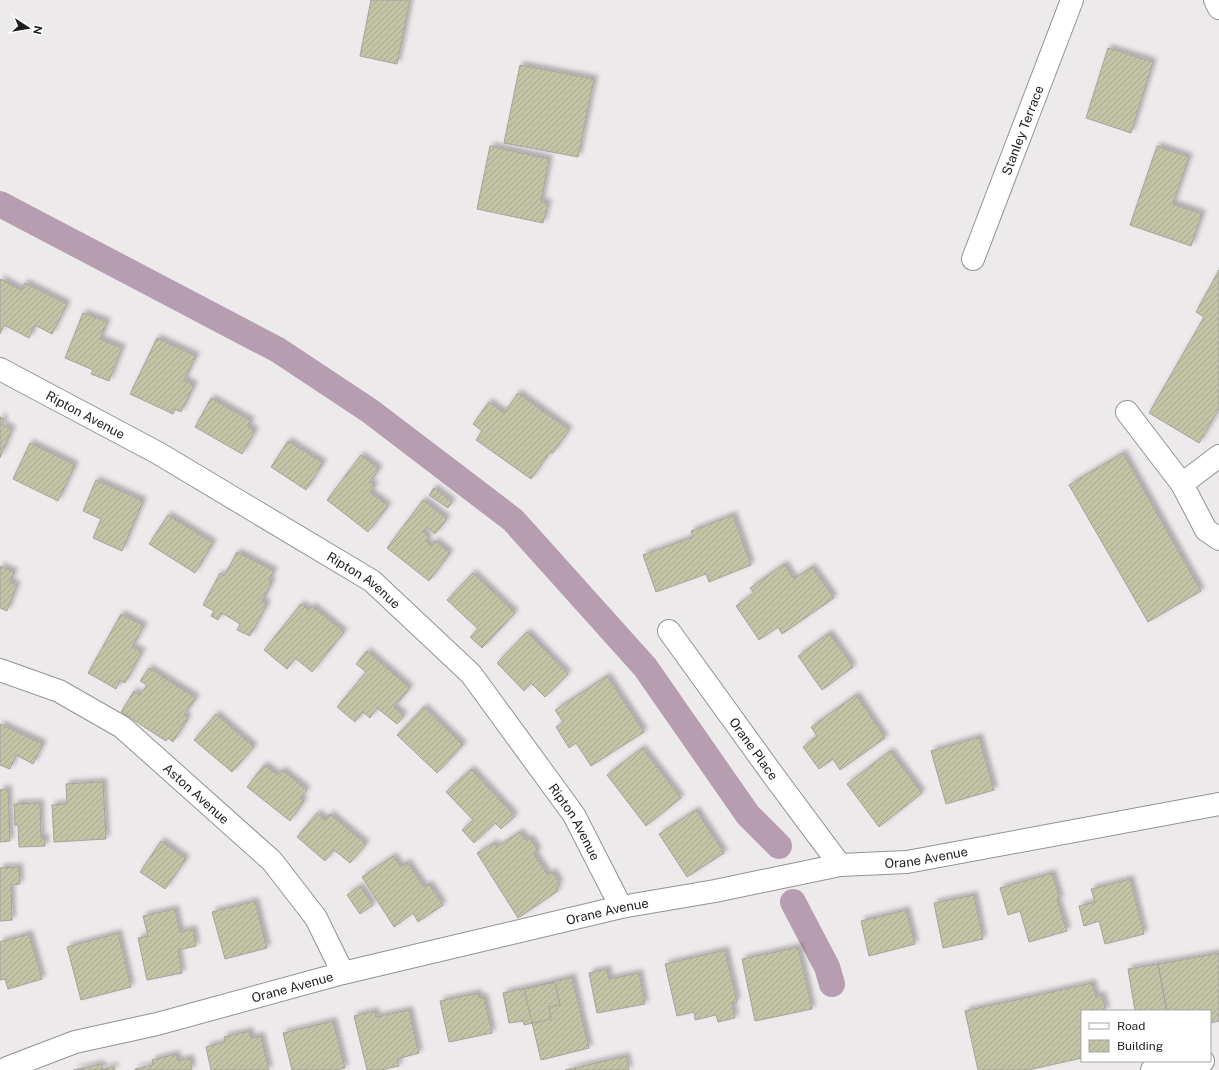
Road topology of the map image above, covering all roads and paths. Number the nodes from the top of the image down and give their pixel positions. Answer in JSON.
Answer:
{"nodes":[{"id":1,"x":1072,"y":0,"type":"edge"},
{"id":2,"x":1215,"y":0,"type":"edge"},
{"id":3,"x":1219,"y":8,"type":"edge"},
{"id":4,"x":973,"y":259,"type":"dead end"},
{"id":5,"x":0,"y":369,"type":"edge"},
{"id":6,"x":1127,"y":412,"type":"dead end"},
{"id":7,"x":1219,"y":456,"type":"edge"},
{"id":8,"x":1182,"y":484,"type":"junction"},
{"id":9,"x":1219,"y":539,"type":"edge"},
{"id":10,"x":669,"y":631,"type":"dead end"},
{"id":11,"x":0,"y":670,"type":"edge"},
{"id":12,"x":1219,"y":804,"type":"edge"},
{"id":13,"x":840,"y":866,"type":"junction"},
{"id":14,"x":621,"y":907,"type":"junction"},
{"id":15,"x":343,"y":973,"type":"junction"},
{"id":16,"x":1197,"y":1062,"type":"edge"},
{"id":17,"x":5,"y":1065,"type":"edge"},
{"id":18,"x":1152,"y":1070,"type":"edge"}],
"edges":[{"from":1,"to":4,"type":"street","name":"Stanley Terrace"},
{"from":2,"to":3,"type":"street"},
{"from":5,"to":14,"type":"street","name":"Ripton Avenue"},
{"from":6,"to":8,"type":"street"},
{"from":7,"to":8,"type":"street"},
{"from":8,"to":9,"type":"street"},
{"from":10,"to":13,"type":"street","name":"Orane Place"},
{"from":11,"to":15,"type":"street","name":"Aston Avenue"},
{"from":12,"to":13,"type":"street","name":"Orane Avenue"},
{"from":13,"to":14,"type":"street","name":"Orane Avenue"},
{"from":14,"to":15,"type":"street","name":"Orane Avenue"},
{"from":15,"to":17,"type":"street","name":"Orane Avenue"},
{"from":16,"to":18,"type":"street"}]}
